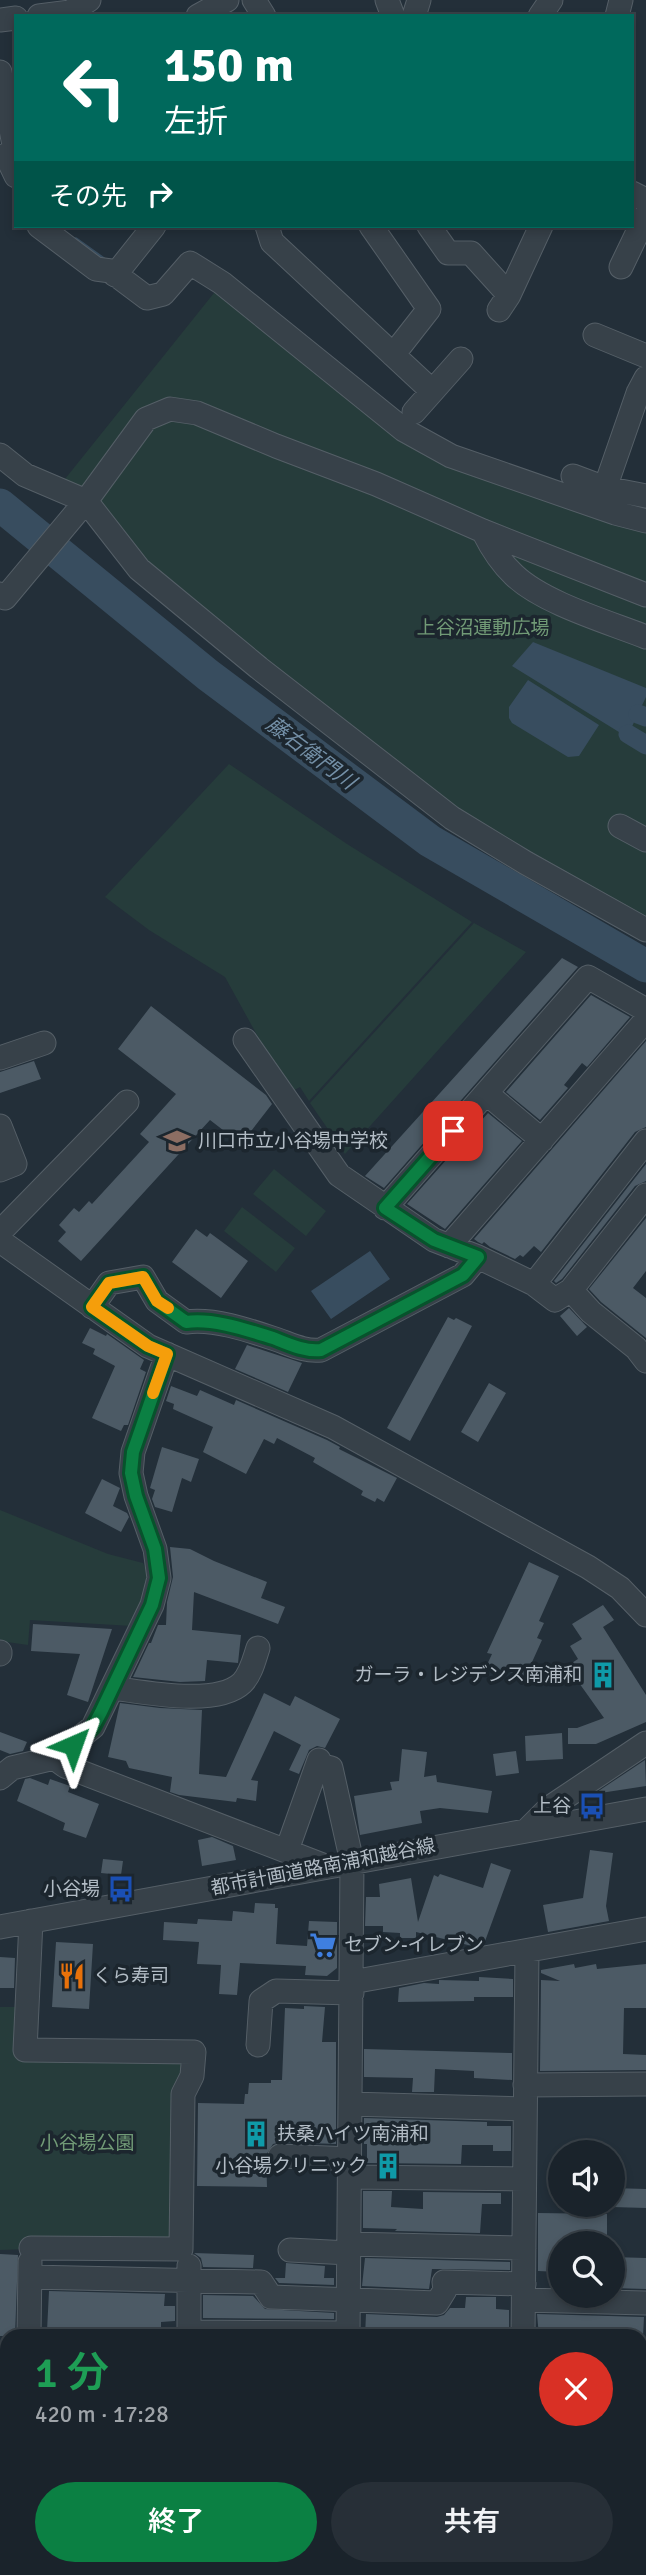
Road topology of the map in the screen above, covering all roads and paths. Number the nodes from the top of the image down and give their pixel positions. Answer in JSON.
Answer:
{"nodes":[{"id":1,"x":89,"y":0,"type":"edge"},
{"id":2,"x":227,"y":0,"type":"edge"},
{"id":3,"x":54,"y":14,"type":"edge"},
{"id":4,"x":202,"y":14,"type":"edge"},
{"id":5,"x":0,"y":72,"type":"edge"},
{"id":6,"x":10,"y":152,"type":"edge"},
{"id":7,"x":646,"y":215,"type":"edge"},
{"id":8,"x":48,"y":228,"type":"edge"},
{"id":9,"x":153,"y":228,"type":"edge"},
{"id":10,"x":268,"y":228,"type":"edge"},
{"id":11,"x":373,"y":228,"type":"edge"},
{"id":12,"x":430,"y":228,"type":"edge"},
{"id":13,"x":540,"y":228,"type":"edge"},
{"id":14,"x":621,"y":267,"type":"dead end"},
{"id":15,"x":115,"y":275,"type":"junction"},
{"id":16,"x":595,"y":335,"type":"dead end"},
{"id":17,"x":393,"y":355,"type":"junction"},
{"id":18,"x":646,"y":356,"type":"edge"},
{"id":19,"x":461,"y":359,"type":"dead end"},
{"id":20,"x":646,"y":378,"type":"edge"},
{"id":21,"x":432,"y":391,"type":"junction"},
{"id":22,"x":414,"y":412,"type":"dead end"},
{"id":23,"x":638,"y":415,"type":"edge"},
{"id":24,"x":0,"y":454,"type":"edge"},
{"id":25,"x":573,"y":476,"type":"dead end"},
{"id":26,"x":605,"y":488,"type":"junction"},
{"id":27,"x":646,"y":496,"type":"edge"},
{"id":28,"x":86,"y":501,"type":"junction"},
{"id":29,"x":646,"y":521,"type":"edge"},
{"id":30,"x":483,"y":531,"type":"junction"},
{"id":31,"x":0,"y":594,"type":"edge"},
{"id":32,"x":646,"y":595,"type":"edge"},
{"id":33,"x":646,"y":637,"type":"edge"},
{"id":34,"x":620,"y":827,"type":"dead end"},
{"id":35,"x":646,"y":840,"type":"edge"},
{"id":36,"x":646,"y":930,"type":"edge"},
{"id":37,"x":646,"y":1010,"type":"edge"},
{"id":38,"x":646,"y":1020,"type":"edge"},
{"id":39,"x":245,"y":1040,"type":"dead end"},
{"id":40,"x":44,"y":1043,"type":"dead end"},
{"id":41,"x":0,"y":1058,"type":"edge"},
{"id":42,"x":486,"y":1093,"type":"junction"},
{"id":43,"x":127,"y":1102,"type":"dead end"},
{"id":44,"x":0,"y":1126,"type":"edge"},
{"id":45,"x":542,"y":1140,"type":"junction"},
{"id":46,"x":646,"y":1141,"type":"edge"},
{"id":47,"x":0,"y":1170,"type":"edge"},
{"id":48,"x":646,"y":1195,"type":"edge"},
{"id":49,"x":385,"y":1208,"type":"junction"},
{"id":50,"x":0,"y":1232,"type":"edge"},
{"id":51,"x":0,"y":1241,"type":"edge"},
{"id":52,"x":449,"y":1246,"type":"junction"},
{"id":53,"x":478,"y":1257,"type":"junction"},
{"id":54,"x":534,"y":1284,"type":"junction"},
{"id":55,"x":571,"y":1290,"type":"junction"},
{"id":56,"x":92,"y":1307,"type":"junction"},
{"id":57,"x":643,"y":1348,"type":"edge"},
{"id":58,"x":167,"y":1354,"type":"junction"},
{"id":59,"x":646,"y":1615,"type":"edge"},
{"id":60,"x":258,"y":1648,"type":"dead end"},
{"id":61,"x":113,"y":1688,"type":"junction"},
{"id":62,"x":646,"y":1743,"type":"edge"},
{"id":63,"x":54,"y":1758,"type":"junction"},
{"id":64,"x":0,"y":1778,"type":"edge"},
{"id":65,"x":646,"y":1809,"type":"edge"},
{"id":66,"x":528,"y":1829,"type":"junction"},
{"id":67,"x":287,"y":1850,"type":"junction"},
{"id":68,"x":352,"y":1862,"type":"junction"},
{"id":69,"x":325,"y":1866,"type":"junction"},
{"id":70,"x":31,"y":1921,"type":"junction"},
{"id":71,"x":0,"y":1927,"type":"edge"},
{"id":72,"x":646,"y":1929,"type":"edge"},
{"id":73,"x":527,"y":1951,"type":"junction"},
{"id":74,"x":352,"y":1988,"type":"junction"},
{"id":75,"x":258,"y":2045,"type":"dead end"},
{"id":76,"x":646,"y":2084,"type":"edge"},
{"id":77,"x":525,"y":2085,"type":"junction"},
{"id":78,"x":350,"y":2104,"type":"junction"},
{"id":79,"x":525,"y":2109,"type":"junction"},
{"id":80,"x":279,"y":2155,"type":"dead end"},
{"id":81,"x":350,"y":2168,"type":"junction"},
{"id":82,"x":524,"y":2179,"type":"junction"},
{"id":83,"x":349,"y":2248,"type":"junction"},
{"id":84,"x":524,"y":2248,"type":"junction"},
{"id":85,"x":181,"y":2249,"type":"junction"},
{"id":86,"x":290,"y":2250,"type":"dead end"},
{"id":87,"x":30,"y":2277,"type":"junction"},
{"id":88,"x":190,"y":2279,"type":"junction"},
{"id":89,"x":524,"y":2292,"type":"junction"},
{"id":90,"x":349,"y":2301,"type":"junction"},
{"id":91,"x":646,"y":2303,"type":"edge"},
{"id":92,"x":29,"y":2329,"type":"edge"},
{"id":93,"x":189,"y":2329,"type":"edge"},
{"id":94,"x":348,"y":2329,"type":"edge"},
{"id":95,"x":523,"y":2329,"type":"edge"}],
"edges":[{"from":1,"to":3,"type":"street"},
{"from":2,"to":4,"type":"street"},
{"from":5,"to":6,"type":"street"},
{"from":7,"to":14,"type":"street"},
{"from":8,"to":15,"type":"street"},
{"from":9,"to":15,"type":"street"},
{"from":10,"to":17,"type":"street"},
{"from":11,"to":17,"type":"street"},
{"from":12,"to":13,"type":"street"},
{"from":15,"to":29,"type":"street"},
{"from":16,"to":18,"type":"street"},
{"from":17,"to":21,"type":"street"},
{"from":19,"to":21,"type":"street"},
{"from":20,"to":23,"type":"street"},
{"from":21,"to":22,"type":"street"},
{"from":23,"to":26,"type":"street"},
{"from":24,"to":28,"type":"street"},
{"from":25,"to":26,"type":"street"},
{"from":26,"to":27,"type":"street"},
{"from":28,"to":30,"type":"street"},
{"from":28,"to":31,"type":"street"},
{"from":28,"to":36,"type":"street"},
{"from":30,"to":32,"type":"street"},
{"from":30,"to":33,"type":"street"},
{"from":34,"to":35,"type":"street"},
{"from":37,"to":42,"type":"street"},
{"from":38,"to":45,"type":"street"},
{"from":39,"to":49,"type":"street"},
{"from":40,"to":41,"type":"street"},
{"from":42,"to":45,"type":"street"},
{"from":42,"to":49,"type":"street"},
{"from":43,"to":50,"type":"street"},
{"from":44,"to":47,"type":"street"},
{"from":45,"to":52,"type":"street"},
{"from":46,"to":54,"type":"street"},
{"from":48,"to":55,"type":"street"},
{"from":49,"to":52,"type":"street"},
{"from":51,"to":56,"type":"street"},
{"from":52,"to":53,"type":"street"},
{"from":53,"to":54,"type":"street"},
{"from":53,"to":56,"type":"street"},
{"from":54,"to":55,"type":"street"},
{"from":55,"to":57,"type":"street"},
{"from":56,"to":58,"type":"street"},
{"from":58,"to":59,"type":"street"},
{"from":58,"to":61,"type":"street"},
{"from":60,"to":61,"type":"street"},
{"from":61,"to":63,"type":"street"},
{"from":62,"to":66,"type":"street"},
{"from":63,"to":64,"type":"street"},
{"from":63,"to":67,"type":"street"},
{"from":65,"to":66,"type":"street","name":"都市計画道路南浦和越谷線"},
{"from":66,"to":68,"type":"street","name":"都市計画道路南浦和越谷線"},
{"from":67,"to":68,"type":"street"},
{"from":67,"to":69,"type":"street"},
{"from":68,"to":69,"type":"street","name":"都市計画道路南浦和越谷線"},
{"from":68,"to":74,"type":"street"},
{"from":69,"to":70,"type":"street","name":"都市計画道路南浦和越谷線"},
{"from":70,"to":71,"type":"street","name":"都市計画道路南浦和越谷線"},
{"from":70,"to":85,"type":"street"},
{"from":72,"to":73,"type":"street"},
{"from":73,"to":74,"type":"street"},
{"from":73,"to":77,"type":"street"},
{"from":74,"to":75,"type":"street"},
{"from":74,"to":78,"type":"street"},
{"from":76,"to":77,"type":"street"},
{"from":77,"to":79,"type":"street"},
{"from":78,"to":79,"type":"street"},
{"from":78,"to":81,"type":"street"},
{"from":79,"to":82,"type":"street"},
{"from":80,"to":81,"type":"street"},
{"from":81,"to":82,"type":"street"},
{"from":81,"to":83,"type":"street"},
{"from":82,"to":84,"type":"street"},
{"from":83,"to":84,"type":"street"},
{"from":83,"to":86,"type":"street"},
{"from":83,"to":90,"type":"street"},
{"from":84,"to":89,"type":"street"},
{"from":85,"to":87,"type":"street"},
{"from":85,"to":88,"type":"street"},
{"from":87,"to":88,"type":"street"},
{"from":87,"to":92,"type":"street"},
{"from":88,"to":90,"type":"street"},
{"from":88,"to":93,"type":"street"},
{"from":89,"to":90,"type":"street"},
{"from":89,"to":91,"type":"street"},
{"from":89,"to":95,"type":"street"},
{"from":90,"to":94,"type":"street"}]}
